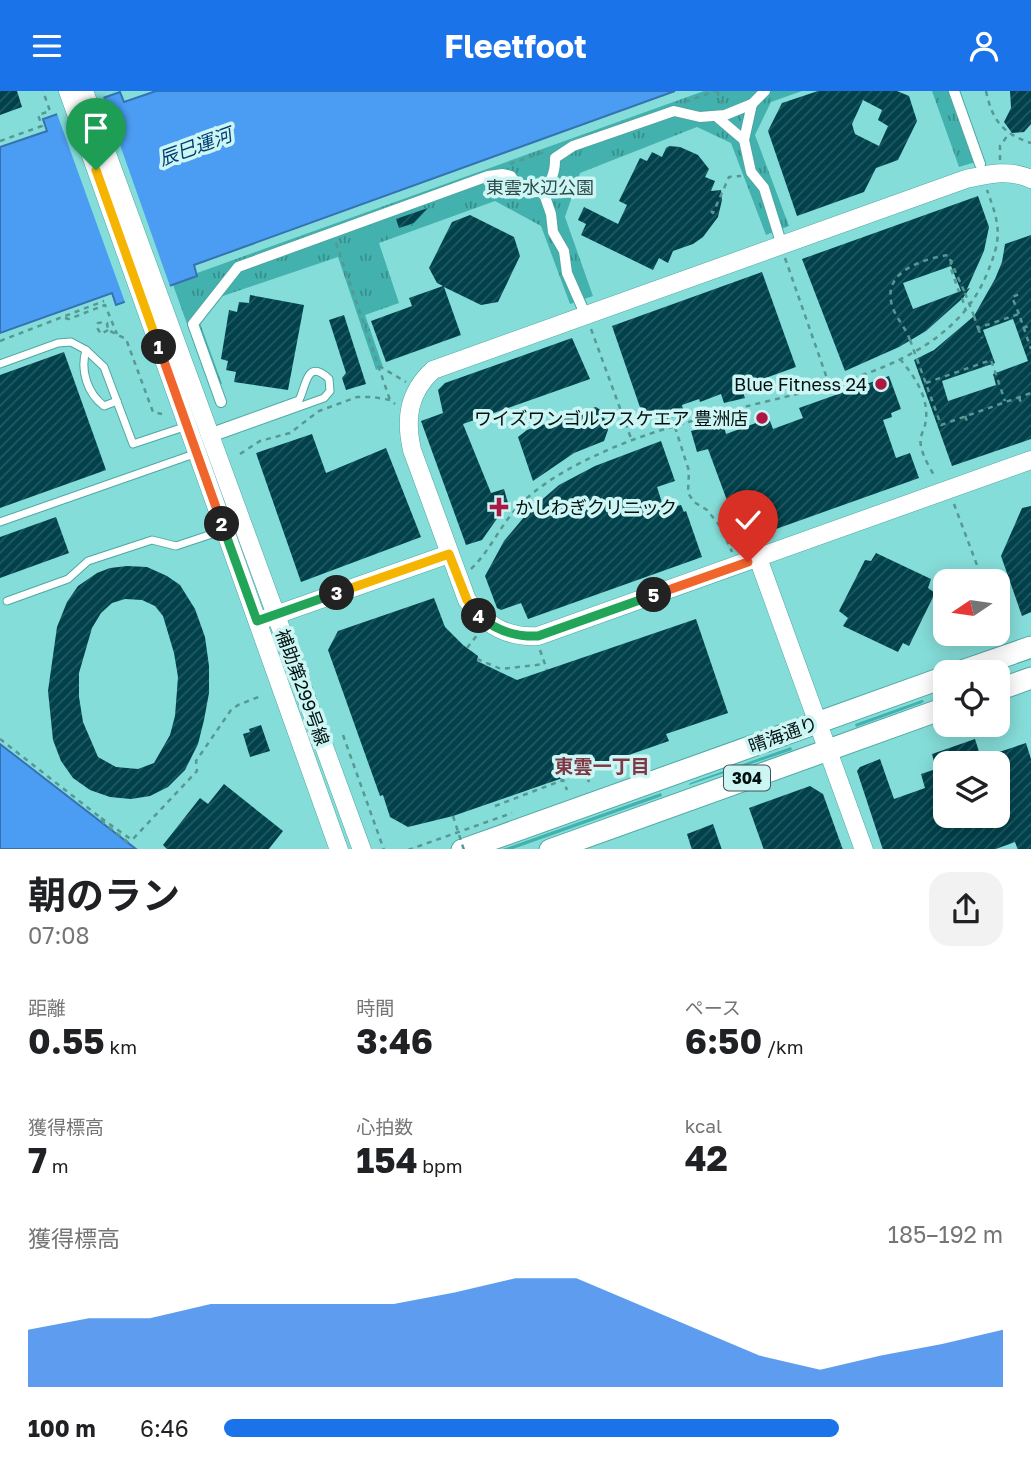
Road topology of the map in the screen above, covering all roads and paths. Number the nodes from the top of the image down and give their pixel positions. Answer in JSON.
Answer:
{"nodes":[{"id":1,"x":43,"y":91,"type":"edge"},
{"id":2,"x":68,"y":91,"type":"edge"},
{"id":3,"x":84,"y":91,"type":"edge"},
{"id":4,"x":715,"y":91,"type":"edge"},
{"id":5,"x":765,"y":91,"type":"edge"},
{"id":6,"x":954,"y":91,"type":"edge"},
{"id":7,"x":986,"y":91,"type":"edge"},
{"id":8,"x":752,"y":104,"type":"junction"},
{"id":9,"x":674,"y":111,"type":"junction"},
{"id":10,"x":717,"y":117,"type":"junction"},
{"id":11,"x":1009,"y":135,"type":"junction"},
{"id":12,"x":0,"y":141,"type":"edge"},
{"id":13,"x":744,"y":141,"type":"junction"},
{"id":14,"x":1031,"y":143,"type":"edge"},
{"id":15,"x":545,"y":152,"type":"dead end"},
{"id":16,"x":1000,"y":160,"type":"dead end"},
{"id":17,"x":514,"y":163,"type":"dead end"},
{"id":18,"x":980,"y":164,"type":"dead end"},
{"id":19,"x":751,"y":172,"type":"junction"},
{"id":20,"x":1031,"y":179,"type":"edge"},
{"id":21,"x":985,"y":186,"type":"dead end"},
{"id":22,"x":543,"y":191,"type":"junction"},
{"id":23,"x":715,"y":219,"type":"dead end"},
{"id":24,"x":332,"y":233,"type":"junction"},
{"id":25,"x":779,"y":236,"type":"dead end"},
{"id":26,"x":784,"y":255,"type":"dead end"},
{"id":27,"x":952,"y":260,"type":"junction"},
{"id":28,"x":959,"y":292,"type":"dead end"},
{"id":29,"x":1022,"y":293,"type":"dead end"},
{"id":30,"x":962,"y":298,"type":"dead end"},
{"id":31,"x":104,"y":302,"type":"dead end"},
{"id":32,"x":582,"y":307,"type":"dead end"},
{"id":33,"x":966,"y":311,"type":"junction"},
{"id":34,"x":1019,"y":314,"type":"junction"},
{"id":35,"x":64,"y":318,"type":"junction"},
{"id":36,"x":161,"y":324,"type":"junction"},
{"id":37,"x":589,"y":324,"type":"dead end"},
{"id":38,"x":1031,"y":325,"type":"edge"},
{"id":39,"x":978,"y":328,"type":"junction"},
{"id":40,"x":1023,"y":328,"type":"junction"},
{"id":41,"x":108,"y":330,"type":"dead end"},
{"id":42,"x":117,"y":334,"type":"junction"},
{"id":43,"x":982,"y":338,"type":"dead end"},
{"id":44,"x":0,"y":341,"type":"edge"},
{"id":45,"x":1031,"y":349,"type":"edge"},
{"id":46,"x":86,"y":351,"type":"junction"},
{"id":47,"x":900,"y":359,"type":"junction"},
{"id":48,"x":0,"y":364,"type":"edge"},
{"id":49,"x":379,"y":366,"type":"junction"},
{"id":50,"x":409,"y":383,"type":"dead end"},
{"id":51,"x":926,"y":383,"type":"junction"},
{"id":52,"x":830,"y":387,"type":"junction"},
{"id":53,"x":1031,"y":393,"type":"edge"},
{"id":54,"x":1019,"y":397,"type":"junction"},
{"id":55,"x":390,"y":400,"type":"junction"},
{"id":56,"x":117,"y":401,"type":"junction"},
{"id":57,"x":221,"y":402,"type":"dead end"},
{"id":58,"x":1006,"y":402,"type":"junction"},
{"id":59,"x":398,"y":406,"type":"dead end"},
{"id":60,"x":1022,"y":406,"type":"dead end"},
{"id":61,"x":162,"y":414,"type":"dead end"},
{"id":62,"x":965,"y":416,"type":"junction"},
{"id":63,"x":968,"y":425,"type":"dead end"},
{"id":64,"x":187,"y":426,"type":"junction"},
{"id":65,"x":675,"y":427,"type":"junction"},
{"id":66,"x":211,"y":435,"type":"junction"},
{"id":67,"x":632,"y":440,"type":"junction"},
{"id":68,"x":197,"y":453,"type":"junction"},
{"id":69,"x":240,"y":454,"type":"dead end"},
{"id":70,"x":1031,"y":460,"type":"edge"},
{"id":71,"x":937,"y":481,"type":"dead end"},
{"id":72,"x":953,"y":501,"type":"dead end"},
{"id":73,"x":0,"y":522,"type":"edge"},
{"id":74,"x":224,"y":530,"type":"junction"},
{"id":75,"x":449,"y":554,"type":"junction"},
{"id":76,"x":733,"y":554,"type":"dead end"},
{"id":77,"x":758,"y":558,"type":"junction"},
{"id":78,"x":978,"y":569,"type":"edge"},
{"id":79,"x":468,"y":571,"type":"dead end"},
{"id":80,"x":7,"y":601,"type":"dead end"},
{"id":81,"x":276,"y":614,"type":"junction"},
{"id":82,"x":257,"y":621,"type":"junction"},
{"id":83,"x":479,"y":632,"type":"dead end"},
{"id":84,"x":1031,"y":646,"type":"edge"},
{"id":85,"x":467,"y":648,"type":"dead end"},
{"id":86,"x":540,"y":648,"type":"dead end"},
{"id":87,"x":477,"y":659,"type":"dead end"},
{"id":88,"x":992,"y":660,"type":"edge"},
{"id":89,"x":545,"y":664,"type":"junction"},
{"id":90,"x":547,"y":670,"type":"dead end"},
{"id":91,"x":1031,"y":678,"type":"edge"},
{"id":92,"x":933,"y":681,"type":"edge"},
{"id":93,"x":1010,"y":686,"type":"edge"},
{"id":94,"x":261,"y":696,"type":"dead end"},
{"id":95,"x":933,"y":712,"type":"edge"},
{"id":96,"x":818,"y":722,"type":"junction"},
{"id":97,"x":343,"y":735,"type":"dead end"},
{"id":98,"x":0,"y":739,"type":"edge"},
{"id":99,"x":828,"y":749,"type":"junction"},
{"id":100,"x":585,"y":770,"type":"dead end"},
{"id":101,"x":589,"y":782,"type":"dead end"},
{"id":102,"x":567,"y":790,"type":"dead end"},
{"id":103,"x":495,"y":806,"type":"dead end"},
{"id":104,"x":453,"y":816,"type":"dead end"},
{"id":105,"x":101,"y":817,"type":"junction"},
{"id":106,"x":328,"y":817,"type":"junction"},
{"id":107,"x":460,"y":840,"type":"edge"},
{"id":108,"x":129,"y":843,"type":"dead end"},
{"id":109,"x":333,"y":849,"type":"edge"},
{"id":110,"x":339,"y":849,"type":"edge"},
{"id":111,"x":362,"y":849,"type":"edge"},
{"id":112,"x":384,"y":849,"type":"edge"},
{"id":113,"x":408,"y":849,"type":"edge"},
{"id":114,"x":550,"y":849,"type":"edge"},
{"id":115,"x":863,"y":849,"type":"edge"}],
"edges":[{"from":1,"to":12,"type":"path"},
{"from":2,"to":36,"type":"street","name":"補助第299号線"},
{"from":3,"to":36,"type":"street","name":"補助第299号線"},
{"from":4,"to":9,"type":"path"},
{"from":5,"to":8,"type":"street"},
{"from":6,"to":18,"type":"street"},
{"from":7,"to":11,"type":"path"},
{"from":8,"to":10,"type":"street"},
{"from":8,"to":13,"type":"street"},
{"from":9,"to":10,"type":"street"},
{"from":9,"to":22,"type":"street"},
{"from":10,"to":13,"type":"street"},
{"from":11,"to":14,"type":"path"},
{"from":11,"to":16,"type":"path"},
{"from":13,"to":19,"type":"street"},
{"from":15,"to":17,"type":"path"},
{"from":19,"to":23,"type":"path"},
{"from":19,"to":25,"type":"street"},
{"from":20,"to":75,"type":"street"},
{"from":21,"to":33,"type":"path"},
{"from":22,"to":24,"type":"street"},
{"from":22,"to":32,"type":"street"},
{"from":24,"to":49,"type":"path"},
{"from":24,"to":57,"type":"street"},
{"from":26,"to":52,"type":"path"},
{"from":27,"to":28,"type":"path"},
{"from":27,"to":39,"type":"path","bridge":true},
{"from":27,"to":51,"type":"path","bridge":true},
{"from":29,"to":34,"type":"path"},
{"from":30,"to":33,"type":"path"},
{"from":31,"to":35,"type":"path"},
{"from":33,"to":47,"type":"path"},
{"from":34,"to":39,"type":"path"},
{"from":34,"to":40,"type":"path"},
{"from":35,"to":42,"type":"path"},
{"from":35,"to":44,"type":"path"},
{"from":36,"to":64,"type":"street","name":"補助第299号線"},
{"from":36,"to":66,"type":"street","name":"補助第299号線"},
{"from":37,"to":67,"type":"path"},
{"from":38,"to":40,"type":"path"},
{"from":39,"to":43,"type":"path"},
{"from":40,"to":45,"type":"path"},
{"from":41,"to":42,"type":"path"},
{"from":42,"to":61,"type":"path"},
{"from":46,"to":48,"type":"lane"},
{"from":46,"to":56,"type":"lane"},
{"from":46,"to":56,"type":"lane"},
{"from":47,"to":52,"type":"path"},
{"from":47,"to":71,"type":"path"},
{"from":49,"to":50,"type":"path"},
{"from":49,"to":55,"type":"path"},
{"from":51,"to":58,"type":"path"},
{"from":51,"to":62,"type":"path"},
{"from":52,"to":65,"type":"path"},
{"from":53,"to":54,"type":"path"},
{"from":54,"to":58,"type":"path"},
{"from":54,"to":60,"type":"path"},
{"from":55,"to":59,"type":"path"},
{"from":55,"to":69,"type":"path"},
{"from":56,"to":64,"type":"lane"},
{"from":58,"to":62,"type":"path"},
{"from":62,"to":63,"type":"path"},
{"from":64,"to":68,"type":"street","name":"補助第299号線"},
{"from":65,"to":67,"type":"path"},
{"from":65,"to":76,"type":"path"},
{"from":66,"to":66,"type":"lane"},
{"from":66,"to":81,"type":"street","name":"補助第299号線"},
{"from":67,"to":79,"type":"path"},
{"from":68,"to":73,"type":"lane"},
{"from":68,"to":74,"type":"street","name":"補助第299号線"},
{"from":70,"to":77,"type":"street"},
{"from":72,"to":78,"type":"path"},
{"from":74,"to":80,"type":"lane"},
{"from":74,"to":82,"type":"street","name":"補助第299号線"},
{"from":75,"to":77,"type":"street"},
{"from":75,"to":81,"type":"street"},
{"from":77,"to":96,"type":"street"},
{"from":81,"to":82,"type":"street"},
{"from":81,"to":111,"type":"street","name":"補助第299号線"},
{"from":82,"to":106,"type":"street","name":"補助第299号線"},
{"from":83,"to":85,"type":"path"},
{"from":84,"to":88,"type":"main road"},
{"from":86,"to":89,"type":"path"},
{"from":87,"to":89,"type":"path"},
{"from":89,"to":90,"type":"path"},
{"from":91,"to":93,"type":"main road"},
{"from":92,"to":96,"type":"main road","name":"晴海通り","number":"304"},
{"from":94,"to":105,"type":"path"},
{"from":95,"to":99,"type":"main road","name":"晴海通り","number":"304"},
{"from":96,"to":99,"type":"street"},
{"from":96,"to":107,"type":"main road","name":"晴海通り","number":"304"},
{"from":97,"to":112,"type":"path"},
{"from":98,"to":105,"type":"path"},
{"from":99,"to":114,"type":"main road","name":"晴海通り","number":"304"},
{"from":99,"to":115,"type":"street"},
{"from":100,"to":101,"type":"path"},
{"from":102,"to":103,"type":"path"},
{"from":104,"to":107,"type":"path","bridge":true},
{"from":105,"to":108,"type":"path"},
{"from":106,"to":109,"type":"street"},
{"from":106,"to":110,"type":"street","name":"補助第299号線"},
{"from":107,"to":113,"type":"path"}]}
